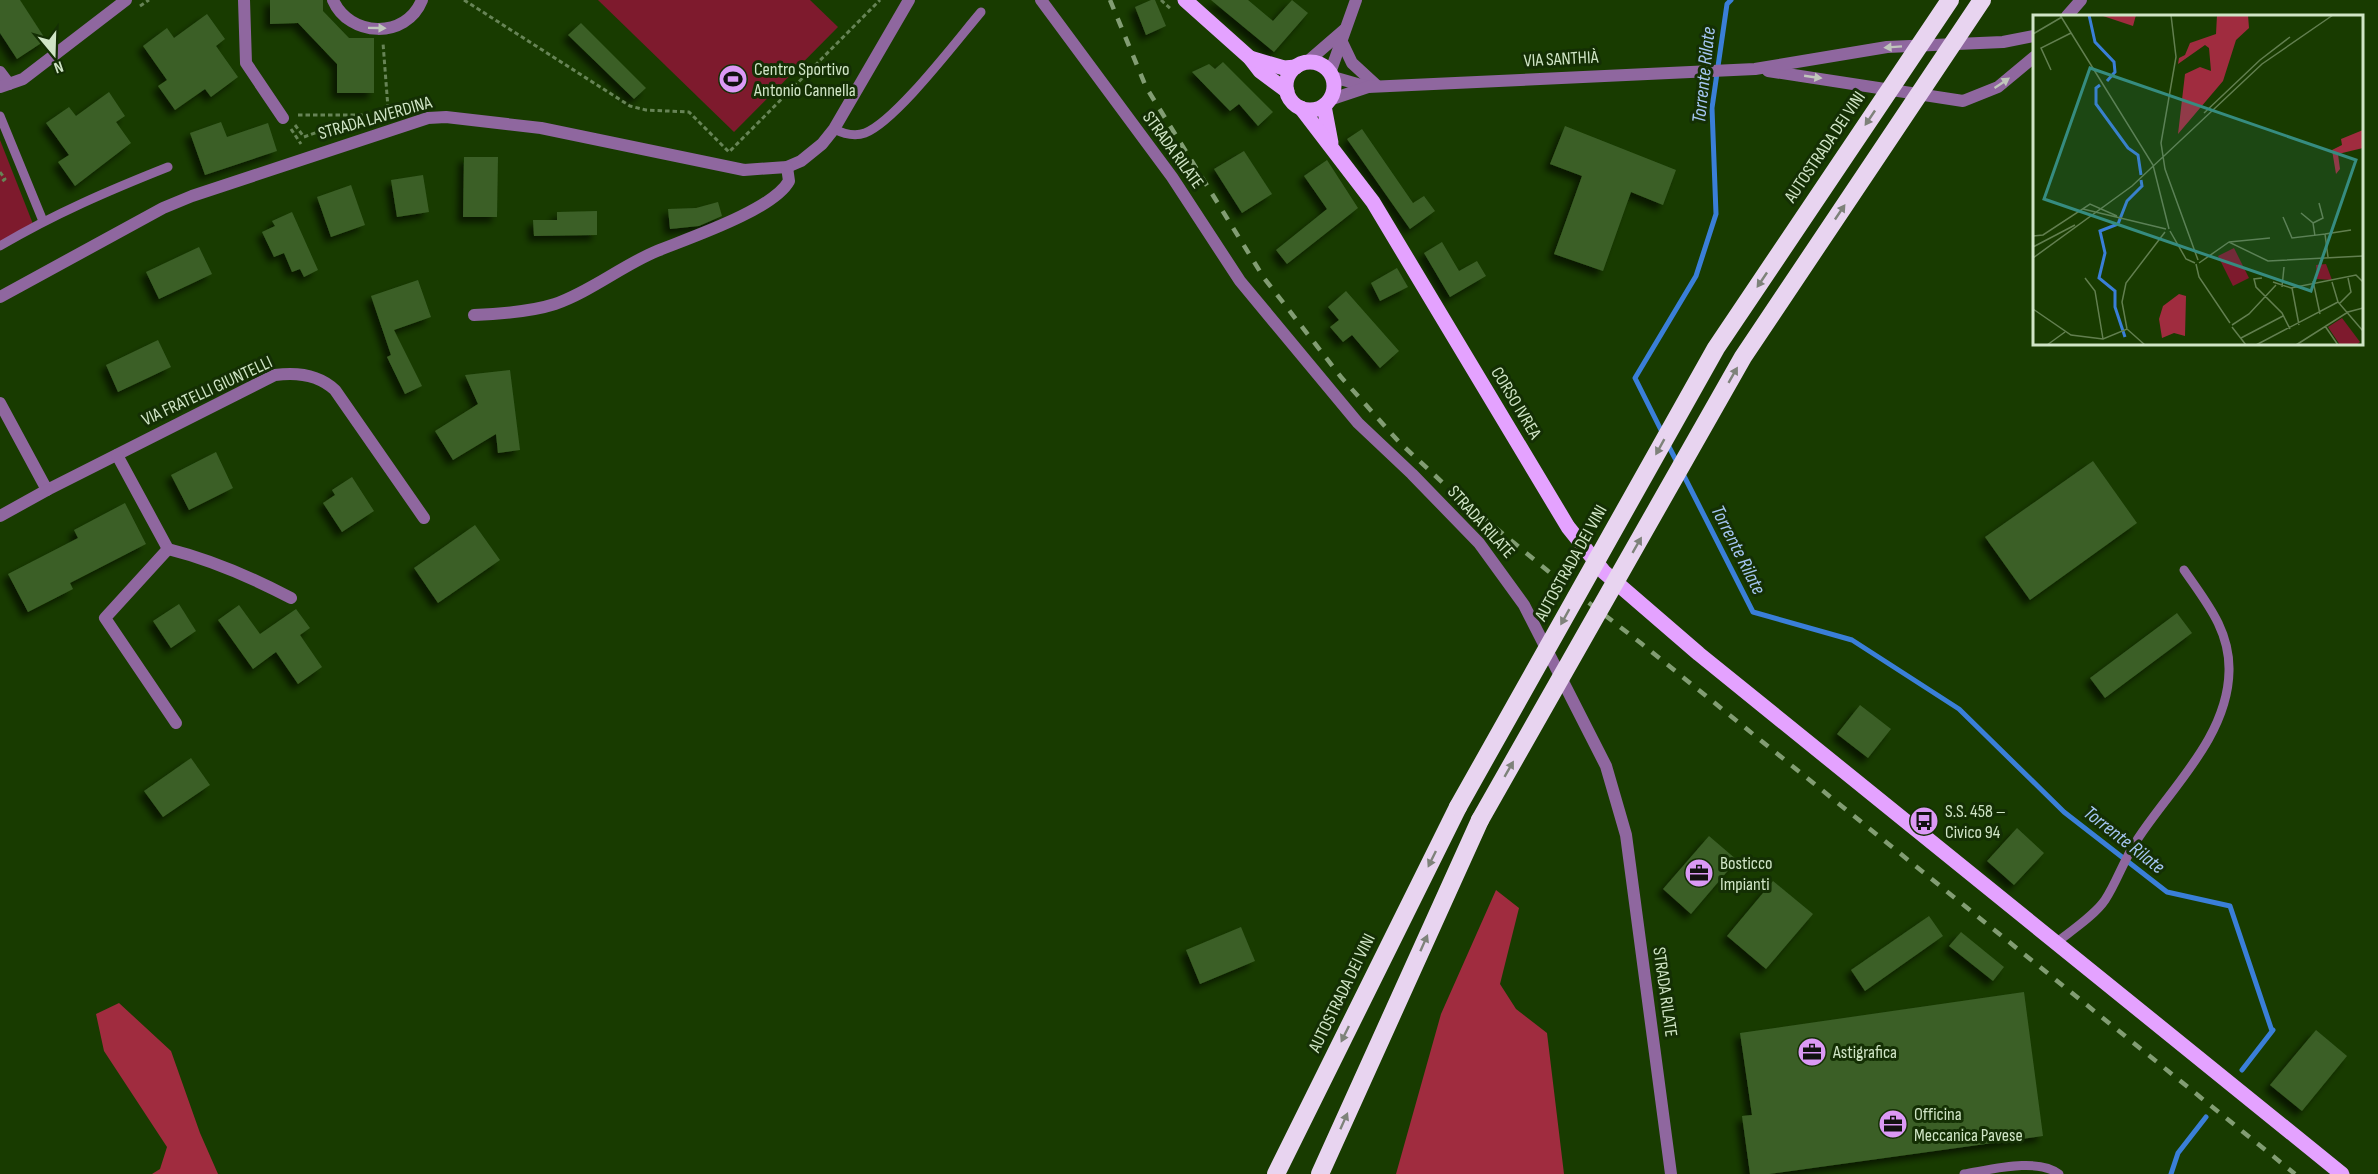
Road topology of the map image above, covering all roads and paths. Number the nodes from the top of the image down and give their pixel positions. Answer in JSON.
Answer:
{"nodes":[{"id":1,"x":126,"y":0,"type":"edge"},
{"id":2,"x":244,"y":0,"type":"edge"},
{"id":3,"x":333,"y":0,"type":"edge"},
{"id":4,"x":422,"y":0,"type":"edge"},
{"id":5,"x":464,"y":0,"type":"edge"},
{"id":6,"x":880,"y":0,"type":"edge"},
{"id":7,"x":909,"y":0,"type":"edge"},
{"id":8,"x":1041,"y":0,"type":"edge"},
{"id":9,"x":1185,"y":0,"type":"edge"},
{"id":10,"x":1356,"y":0,"type":"edge"},
{"id":11,"x":1950,"y":0,"type":"edge"},
{"id":12,"x":1982,"y":0,"type":"edge"},
{"id":13,"x":2081,"y":0,"type":"edge"},
{"id":14,"x":981,"y":12,"type":"dead end"},
{"id":15,"x":2068,"y":15,"type":"edge"},
{"id":16,"x":382,"y":29,"type":"junction"},
{"id":17,"x":1343,"y":34,"type":"junction"},
{"id":18,"x":2033,"y":36,"type":"edge"},
{"id":19,"x":1250,"y":58,"type":"junction"},
{"id":20,"x":2033,"y":58,"type":"edge"},
{"id":21,"x":1301,"y":64,"type":"junction"},
{"id":22,"x":1755,"y":69,"type":"junction"},
{"id":23,"x":0,"y":72,"type":"edge"},
{"id":24,"x":1331,"y":75,"type":"junction"},
{"id":25,"x":4,"y":85,"type":"edge"},
{"id":26,"x":1372,"y":86,"type":"junction"},
{"id":27,"x":1287,"y":91,"type":"junction"},
{"id":28,"x":1327,"y":103,"type":"junction"},
{"id":29,"x":1302,"y":108,"type":"junction"},
{"id":30,"x":0,"y":116,"type":"edge"},
{"id":31,"x":285,"y":116,"type":"junction"},
{"id":32,"x":834,"y":129,"type":"junction"},
{"id":33,"x":300,"y":143,"type":"dead end"},
{"id":34,"x":1332,"y":146,"type":"junction"},
{"id":35,"x":168,"y":166,"type":"dead end"},
{"id":36,"x":787,"y":167,"type":"junction"},
{"id":37,"x":0,"y":172,"type":"edge"},
{"id":38,"x":0,"y":183,"type":"edge"},
{"id":39,"x":43,"y":221,"type":"junction"},
{"id":40,"x":0,"y":246,"type":"edge"},
{"id":41,"x":0,"y":297,"type":"edge"},
{"id":42,"x":474,"y":315,"type":"dead end"},
{"id":43,"x":0,"y":403,"type":"edge"},
{"id":44,"x":117,"y":454,"type":"junction"},
{"id":45,"x":47,"y":490,"type":"junction"},
{"id":46,"x":0,"y":516,"type":"edge"},
{"id":47,"x":424,"y":518,"type":"dead end"},
{"id":48,"x":168,"y":549,"type":"junction"},
{"id":49,"x":2184,"y":570,"type":"dead end"},
{"id":50,"x":291,"y":598,"type":"dead end"},
{"id":51,"x":176,"y":723,"type":"dead end"},
{"id":52,"x":2057,"y":942,"type":"junction"},
{"id":53,"x":1276,"y":1174,"type":"edge"},
{"id":54,"x":1320,"y":1174,"type":"edge"},
{"id":55,"x":1671,"y":1174,"type":"edge"},
{"id":56,"x":1964,"y":1174,"type":"edge"},
{"id":57,"x":2059,"y":1174,"type":"edge"},
{"id":58,"x":2342,"y":1174,"type":"edge"}],
"edges":[{"from":1,"to":25,"type":"street"},
{"from":2,"to":31,"type":"street"},
{"from":3,"to":16,"type":"street","one_way":true},
{"from":4,"to":16,"type":"street"},
{"from":5,"to":6,"type":"path"},
{"from":7,"to":32,"type":"street","name":"STRADA LAVERDINA"},
{"from":8,"to":55,"type":"street","name":"STRADA RILATE"},
{"from":9,"to":19,"type":"main road","name":"CORSO IVREA"},
{"from":10,"to":17,"type":"street"},
{"from":11,"to":53,"type":"highway","name":"AUTOSTRADA DEI VINI","one_way":true,"bridge":true},
{"from":54,"to":12,"type":"highway","one_way":true,"bridge":true},
{"from":13,"to":15,"type":"street"},
{"from":14,"to":32,"type":"lane"},
{"from":16,"to":31,"type":"path"},
{"from":17,"to":21,"type":"street"},
{"from":17,"to":24,"type":"street"},
{"from":17,"to":26,"type":"street"},
{"from":18,"to":22,"type":"street","name":"VIA SANTHIÀ","one_way":true},
{"from":19,"to":21,"type":"main road","name":"CORSO IVREA"},
{"from":19,"to":27,"type":"main road","name":"CORSO IVREA"},
{"from":22,"to":20,"type":"street","name":"VIA SANTHIÀ","one_way":true},
{"from":21,"to":24,"type":"main road","name":"CORSO IVREA"},
{"from":21,"to":27,"type":"main road"},
{"from":22,"to":26,"type":"street","name":"VIA SANTHIÀ"},
{"from":23,"to":25,"type":"street"},
{"from":24,"to":26,"type":"street","name":"VIA SANTHIÀ"},
{"from":24,"to":28,"type":"main road","name":"CORSO IVREA"},
{"from":26,"to":28,"type":"street","name":"VIA SANTHIÀ"},
{"from":27,"to":29,"type":"main road","name":"CORSO IVREA"},
{"from":28,"to":29,"type":"main road"},
{"from":28,"to":34,"type":"main road","name":"CORSO IVREA"},
{"from":29,"to":34,"type":"main road","name":"CORSO IVREA"},
{"from":30,"to":39,"type":"lane"},
{"from":31,"to":33,"type":"path"},
{"from":32,"to":36,"type":"street","name":"STRADA LAVERDINA"},
{"from":34,"to":52,"type":"main road","name":"CORSO IVREA"},
{"from":35,"to":39,"type":"lane"},
{"from":36,"to":41,"type":"street","name":"STRADA LAVERDINA"},
{"from":36,"to":42,"type":"street"},
{"from":37,"to":38,"type":"path"},
{"from":39,"to":40,"type":"lane"},
{"from":43,"to":45,"type":"street"},
{"from":44,"to":45,"type":"street","name":"VIA FRATELLI GIUNTELLI"},
{"from":44,"to":47,"type":"street","name":"VIA FRATELLI GIUNTELLI"},
{"from":44,"to":48,"type":"street"},
{"from":45,"to":46,"type":"street","name":"VIA FRATELLI GIUNTELLI"},
{"from":48,"to":50,"type":"street"},
{"from":48,"to":51,"type":"street"},
{"from":49,"to":52,"type":"lane"},
{"from":52,"to":58,"type":"main road","name":"CORSO IVREA"},
{"from":56,"to":57,"type":"lane"}]}
